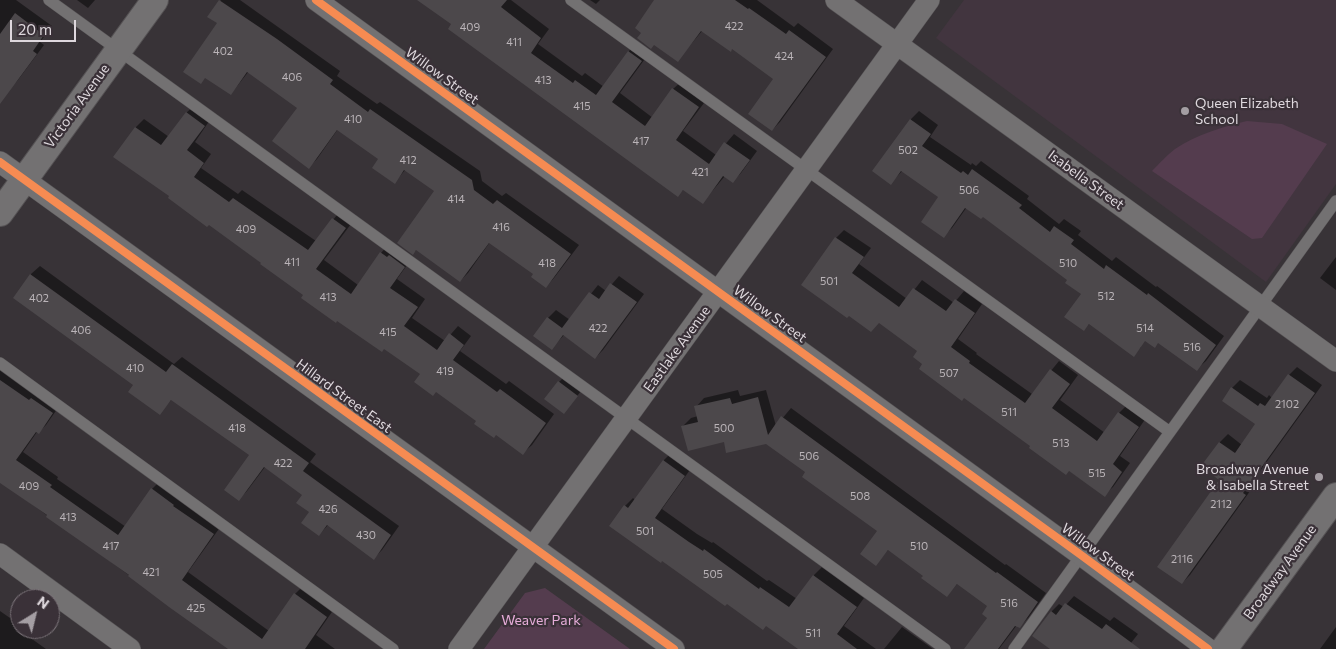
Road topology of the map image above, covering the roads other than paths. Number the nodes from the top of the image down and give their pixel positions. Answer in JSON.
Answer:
{"nodes":[{"id":1,"x":49,"y":0,"type":"edge"},
{"id":2,"x":155,"y":0,"type":"edge"},
{"id":3,"x":316,"y":0,"type":"edge"},
{"id":4,"x":571,"y":0,"type":"edge"},
{"id":5,"x":836,"y":0,"type":"edge"},
{"id":6,"x":929,"y":0,"type":"edge"},
{"id":7,"x":898,"y":44,"type":"junction"},
{"id":8,"x":118,"y":50,"type":"junction"},
{"id":9,"x":0,"y":162,"type":"edge"},
{"id":10,"x":807,"y":170,"type":"junction"},
{"id":11,"x":24,"y":180,"type":"junction"},
{"id":12,"x":1336,"y":201,"type":"edge"},
{"id":13,"x":0,"y":213,"type":"edge"},
{"id":14,"x":718,"y":293,"type":"junction"},
{"id":15,"x":1261,"y":307,"type":"junction"},
{"id":16,"x":1336,"y":361,"type":"edge"},
{"id":17,"x":0,"y":362,"type":"edge"},
{"id":18,"x":626,"y":418,"type":"junction"},
{"id":19,"x":1170,"y":432,"type":"junction"},
{"id":20,"x":1336,"y":496,"type":"edge"},
{"id":21,"x":533,"y":548,"type":"junction"},
{"id":22,"x":0,"y":554,"type":"edge"},
{"id":23,"x":1081,"y":555,"type":"junction"},
{"id":24,"x":130,"y":649,"type":"edge"},
{"id":25,"x":393,"y":649,"type":"edge"},
{"id":26,"x":459,"y":649,"type":"edge"},
{"id":27,"x":674,"y":649,"type":"edge"},
{"id":28,"x":945,"y":649,"type":"edge"},
{"id":29,"x":1014,"y":649,"type":"edge"},
{"id":30,"x":1208,"y":649,"type":"edge"},
{"id":31,"x":1224,"y":649,"type":"edge"}],
"edges":[{"from":1,"to":8,"type":"lane"},
{"from":2,"to":8,"type":"street","name":"Victoria Avenue"},
{"from":3,"to":14,"type":"street","name":"Willow Street"},
{"from":4,"to":10,"type":"lane"},
{"from":5,"to":7,"type":"street","name":"Isabella Street"},
{"from":6,"to":7,"type":"street","name":"Eastlake Avenue"},
{"from":7,"to":10,"type":"street","name":"Eastlake Avenue"},
{"from":7,"to":15,"type":"street","name":"Isabella Street"},
{"from":8,"to":11,"type":"street","name":"Victoria Avenue"},
{"from":8,"to":18,"type":"lane"},
{"from":9,"to":11,"type":"street","name":"Hillard Street East"},
{"from":10,"to":14,"type":"street","name":"Eastlake Avenue"},
{"from":10,"to":19,"type":"lane"},
{"from":11,"to":13,"type":"street","name":"Victoria Avenue"},
{"from":11,"to":21,"type":"street","name":"Hillard Street East"},
{"from":12,"to":15,"type":"lane"},
{"from":14,"to":18,"type":"street","name":"Eastlake Avenue"},
{"from":14,"to":23,"type":"street","name":"Willow Street"},
{"from":15,"to":16,"type":"street","name":"Isabella Street"},
{"from":15,"to":19,"type":"lane"},
{"from":17,"to":25,"type":"lane"},
{"from":18,"to":21,"type":"street","name":"Eastlake Avenue"},
{"from":18,"to":28,"type":"lane"},
{"from":19,"to":23,"type":"lane"},
{"from":20,"to":31,"type":"street","name":"Broadway Avenue"},
{"from":21,"to":26,"type":"street","name":"Eastlake Avenue"},
{"from":21,"to":27,"type":"street","name":"Hillard Street East"},
{"from":22,"to":24,"type":"street"},
{"from":23,"to":29,"type":"lane"},
{"from":23,"to":30,"type":"street","name":"Willow Street"}]}
